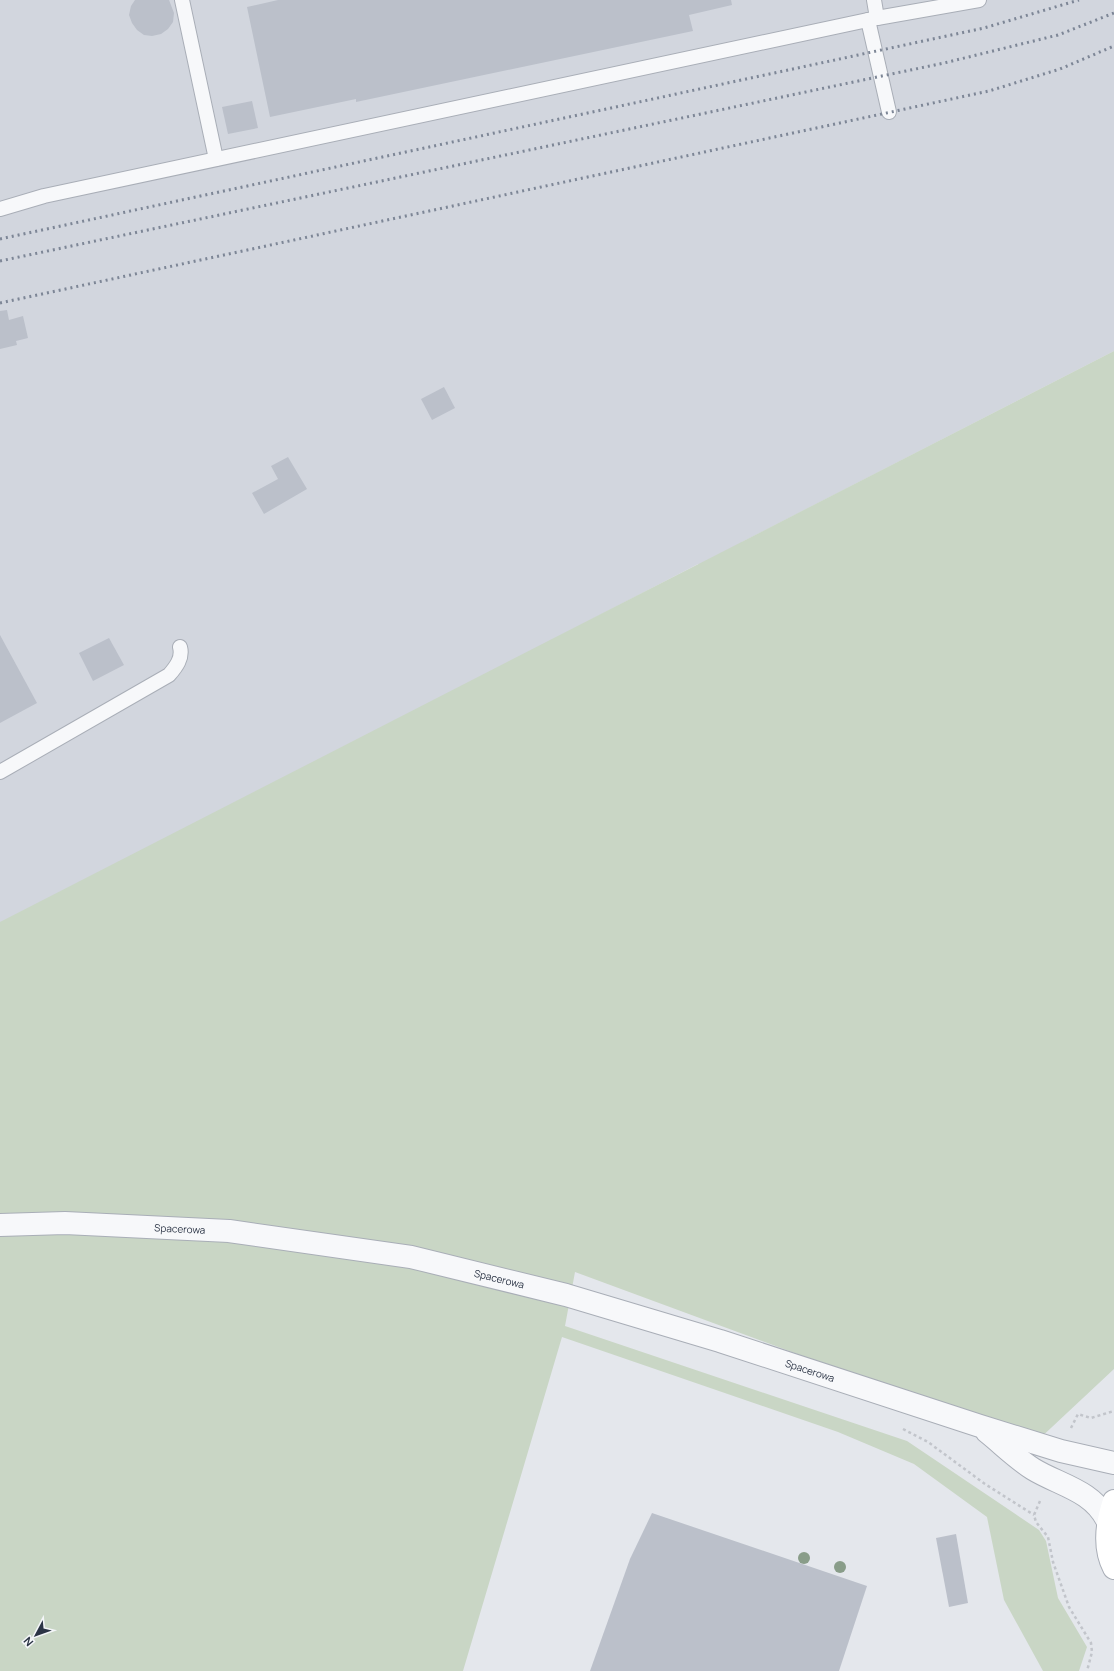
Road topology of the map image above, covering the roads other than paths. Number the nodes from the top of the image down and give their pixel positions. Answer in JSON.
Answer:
{"nodes":[{"id":1,"x":182,"y":0,"type":"edge"},
{"id":2,"x":874,"y":0,"type":"edge"},
{"id":3,"x":979,"y":0,"type":"edge"},
{"id":4,"x":873,"y":19,"type":"junction"},
{"id":5,"x":889,"y":112,"type":"dead end"},
{"id":6,"x":216,"y":159,"type":"junction"},
{"id":7,"x":0,"y":209,"type":"edge"},
{"id":8,"x":180,"y":647,"type":"dead end"},
{"id":9,"x":0,"y":772,"type":"edge"},
{"id":10,"x":0,"y":1225,"type":"edge"},
{"id":11,"x":980,"y":1426,"type":"junction"},
{"id":12,"x":1114,"y":1463,"type":"edge"},
{"id":13,"x":1111,"y":1510,"type":"edge"},
{"id":14,"x":1114,"y":1568,"type":"edge"}],
"edges":[{"from":1,"to":6,"type":"lane"},
{"from":2,"to":4,"type":"lane"},
{"from":3,"to":4,"type":"lane"},
{"from":4,"to":5,"type":"lane"},
{"from":4,"to":6,"type":"lane"},
{"from":6,"to":7,"type":"lane"},
{"from":8,"to":9,"type":"lane"},
{"from":10,"to":11,"type":"street","name":"Spacerowa"},
{"from":11,"to":12,"type":"street","name":"Spacerowa"},
{"from":11,"to":13,"type":"street","name":"Spacerowa"},
{"from":13,"to":14,"type":"main road"}]}
